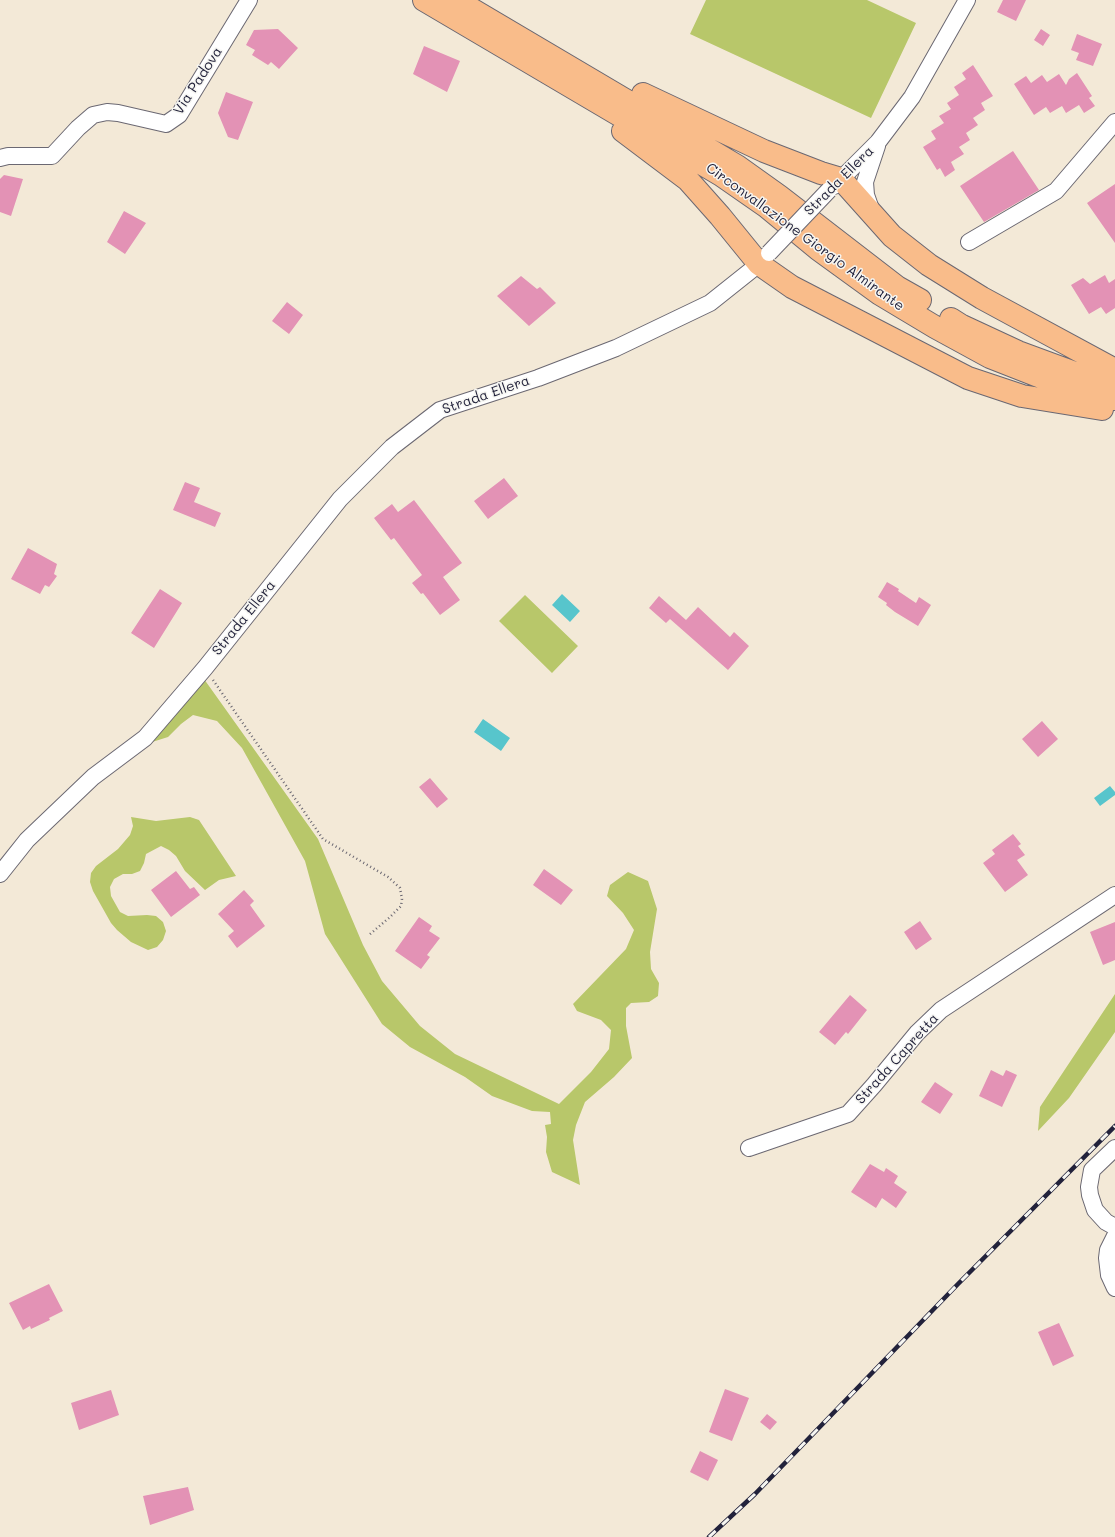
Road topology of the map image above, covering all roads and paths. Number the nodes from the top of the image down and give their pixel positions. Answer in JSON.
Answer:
{"nodes":[{"id":1,"x":249,"y":0,"type":"edge"},
{"id":2,"x":424,"y":0,"type":"edge"},
{"id":3,"x":456,"y":0,"type":"edge"},
{"id":4,"x":967,"y":0,"type":"edge"},
{"id":5,"x":580,"y":82,"type":"junction"},
{"id":6,"x":1115,"y":122,"type":"edge"},
{"id":7,"x":878,"y":142,"type":"junction"},
{"id":8,"x":0,"y":158,"type":"edge"},
{"id":9,"x":835,"y":184,"type":"junction"},
{"id":10,"x":873,"y":215,"type":"junction"},
{"id":11,"x":969,"y":242,"type":"dead end"},
{"id":12,"x":764,"y":259,"type":"junction"},
{"id":13,"x":1115,"y":370,"type":"edge"},
{"id":14,"x":1115,"y":383,"type":"edge"},
{"id":15,"x":1115,"y":400,"type":"edge"},
{"id":16,"x":1115,"y":411,"type":"edge"},
{"id":17,"x":205,"y":668,"type":"junction"},
{"id":18,"x":0,"y":874,"type":"edge"},
{"id":19,"x":1115,"y":895,"type":"edge"},
{"id":20,"x":369,"y":935,"type":"dead end"},
{"id":21,"x":749,"y":1148,"type":"dead end"},
{"id":22,"x":1115,"y":1148,"type":"edge"},
{"id":23,"x":1115,"y":1227,"type":"edge"},
{"id":24,"x":1115,"y":1236,"type":"edge"},
{"id":25,"x":1115,"y":1288,"type":"edge"}],
"edges":[{"from":1,"to":8,"type":"street","name":"Via Padova"},
{"from":2,"to":5,"type":"highway","name":"Circonvallazione Giorgio Almirante"},
{"from":3,"to":5,"type":"highway","name":"Circonvallazione Giorgio Almirante"},
{"from":4,"to":7,"type":"street","name":"Strada Ellera"},
{"from":5,"to":9,"type":"highway"},
{"from":5,"to":12,"type":"highway"},
{"from":5,"to":14,"type":"highway","name":"Circonvallazione Giorgio Almirante"},
{"from":5,"to":15,"type":"highway","name":"Circonvallazione Giorgio Almirante"},
{"from":6,"to":11,"type":"street"},
{"from":7,"to":9,"type":"street","name":"Strada Ellera"},
{"from":7,"to":10,"type":"street"},
{"from":9,"to":10,"type":"highway"},
{"from":9,"to":12,"type":"street","name":"Strada Ellera","bridge":true},
{"from":10,"to":13,"type":"highway"},
{"from":12,"to":16,"type":"highway"},
{"from":12,"to":17,"type":"street","name":"Strada Ellera"},
{"from":17,"to":18,"type":"street","name":"Strada Ellera"},
{"from":17,"to":20,"type":"path"},
{"from":19,"to":21,"type":"street","name":"Strada Capretta"},
{"from":22,"to":23,"type":"street"},
{"from":24,"to":25,"type":"street"}]}
